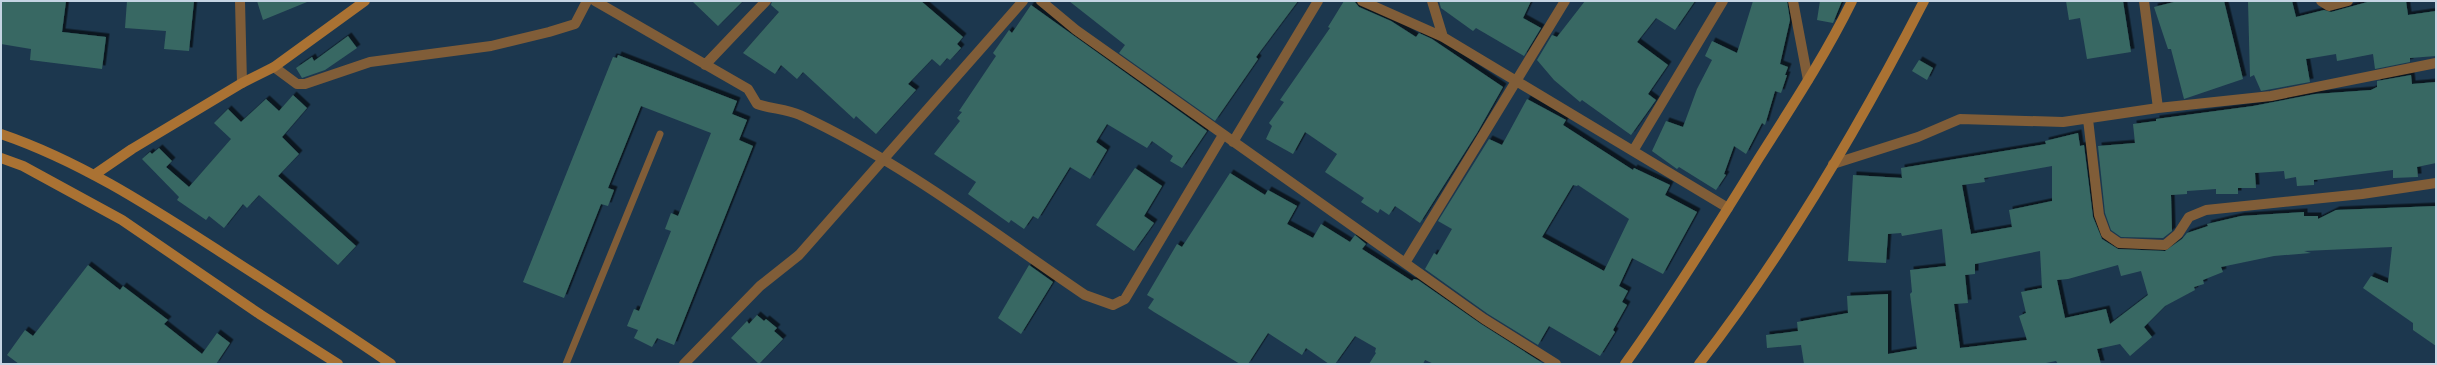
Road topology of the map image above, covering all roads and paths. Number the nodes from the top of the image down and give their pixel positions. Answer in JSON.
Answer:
{"nodes":[{"id":1,"x":240,"y":1,"type":"edge"},
{"id":2,"x":365,"y":1,"type":"edge"},
{"id":3,"x":587,"y":1,"type":"edge"},
{"id":4,"x":595,"y":1,"type":"edge"},
{"id":5,"x":766,"y":1,"type":"edge"},
{"id":6,"x":1023,"y":1,"type":"edge"},
{"id":7,"x":1041,"y":1,"type":"edge"},
{"id":8,"x":1318,"y":1,"type":"edge"},
{"id":9,"x":1362,"y":1,"type":"edge"},
{"id":10,"x":1432,"y":1,"type":"edge"},
{"id":11,"x":1565,"y":1,"type":"edge"},
{"id":12,"x":1723,"y":1,"type":"edge"},
{"id":13,"x":1793,"y":1,"type":"edge"},
{"id":14,"x":1852,"y":1,"type":"edge"},
{"id":15,"x":1924,"y":1,"type":"edge"},
{"id":16,"x":2144,"y":1,"type":"edge"},
{"id":17,"x":2321,"y":1,"type":"edge"},
{"id":18,"x":2348,"y":1,"type":"edge"},
{"id":19,"x":1443,"y":37,"type":"junction"},
{"id":20,"x":2436,"y":63,"type":"edge"},
{"id":21,"x":705,"y":65,"type":"junction"},
{"id":22,"x":274,"y":67,"type":"junction"},
{"id":23,"x":1517,"y":80,"type":"junction"},
{"id":24,"x":1808,"y":80,"type":"junction"},
{"id":25,"x":242,"y":83,"type":"junction"},
{"id":26,"x":2158,"y":108,"type":"junction"},
{"id":27,"x":2088,"y":119,"type":"junction"},
{"id":28,"x":1,"y":134,"type":"edge"},
{"id":29,"x":660,"y":134,"type":"dead end"},
{"id":30,"x":1223,"y":135,"type":"junction"},
{"id":31,"x":1233,"y":142,"type":"junction"},
{"id":32,"x":1632,"y":150,"type":"junction"},
{"id":33,"x":1,"y":158,"type":"edge"},
{"id":34,"x":883,"y":158,"type":"junction"},
{"id":35,"x":1833,"y":164,"type":"junction"},
{"id":36,"x":94,"y":175,"type":"junction"},
{"id":37,"x":2436,"y":183,"type":"edge"},
{"id":38,"x":1728,"y":208,"type":"junction"},
{"id":39,"x":1405,"y":263,"type":"junction"},
{"id":40,"x":338,"y":364,"type":"edge"},
{"id":41,"x":391,"y":364,"type":"edge"},
{"id":42,"x":566,"y":364,"type":"edge"},
{"id":43,"x":684,"y":364,"type":"edge"},
{"id":44,"x":1556,"y":364,"type":"edge"},
{"id":45,"x":1625,"y":364,"type":"edge"},
{"id":46,"x":1699,"y":364,"type":"edge"}],
"edges":[{"from":1,"to":25,"type":"street"},
{"from":2,"to":22,"type":"street"},
{"from":3,"to":22,"type":"street"},
{"from":4,"to":21,"type":"street"},
{"from":5,"to":21,"type":"street"},
{"from":6,"to":34,"type":"street"},
{"from":7,"to":30,"type":"street"},
{"from":8,"to":31,"type":"street"},
{"from":9,"to":19,"type":"street"},
{"from":10,"to":19,"type":"street"},
{"from":11,"to":23,"type":"street"},
{"from":12,"to":32,"type":"street"},
{"from":13,"to":24,"type":"street"},
{"from":14,"to":24,"type":"street"},
{"from":15,"to":35,"type":"street"},
{"from":16,"to":26,"type":"street"},
{"from":17,"to":18,"type":"street"},
{"from":19,"to":23,"type":"street"},
{"from":20,"to":26,"type":"street"},
{"from":21,"to":34,"type":"street"},
{"from":22,"to":25,"type":"street"},
{"from":23,"to":32,"type":"street"},
{"from":23,"to":39,"type":"street"},
{"from":24,"to":38,"type":"street"},
{"from":25,"to":36,"type":"street"},
{"from":26,"to":27,"type":"street"},
{"from":27,"to":35,"type":"street"},
{"from":27,"to":37,"type":"street"},
{"from":28,"to":36,"type":"street"},
{"from":29,"to":42,"type":"lane"},
{"from":30,"to":31,"type":"street"},
{"from":30,"to":34,"type":"street"},
{"from":31,"to":39,"type":"street"},
{"from":32,"to":38,"type":"street"},
{"from":33,"to":40,"type":"street"},
{"from":34,"to":43,"type":"street"},
{"from":35,"to":46,"type":"street"},
{"from":36,"to":41,"type":"street"},
{"from":38,"to":45,"type":"street"},
{"from":39,"to":44,"type":"street"}]}
